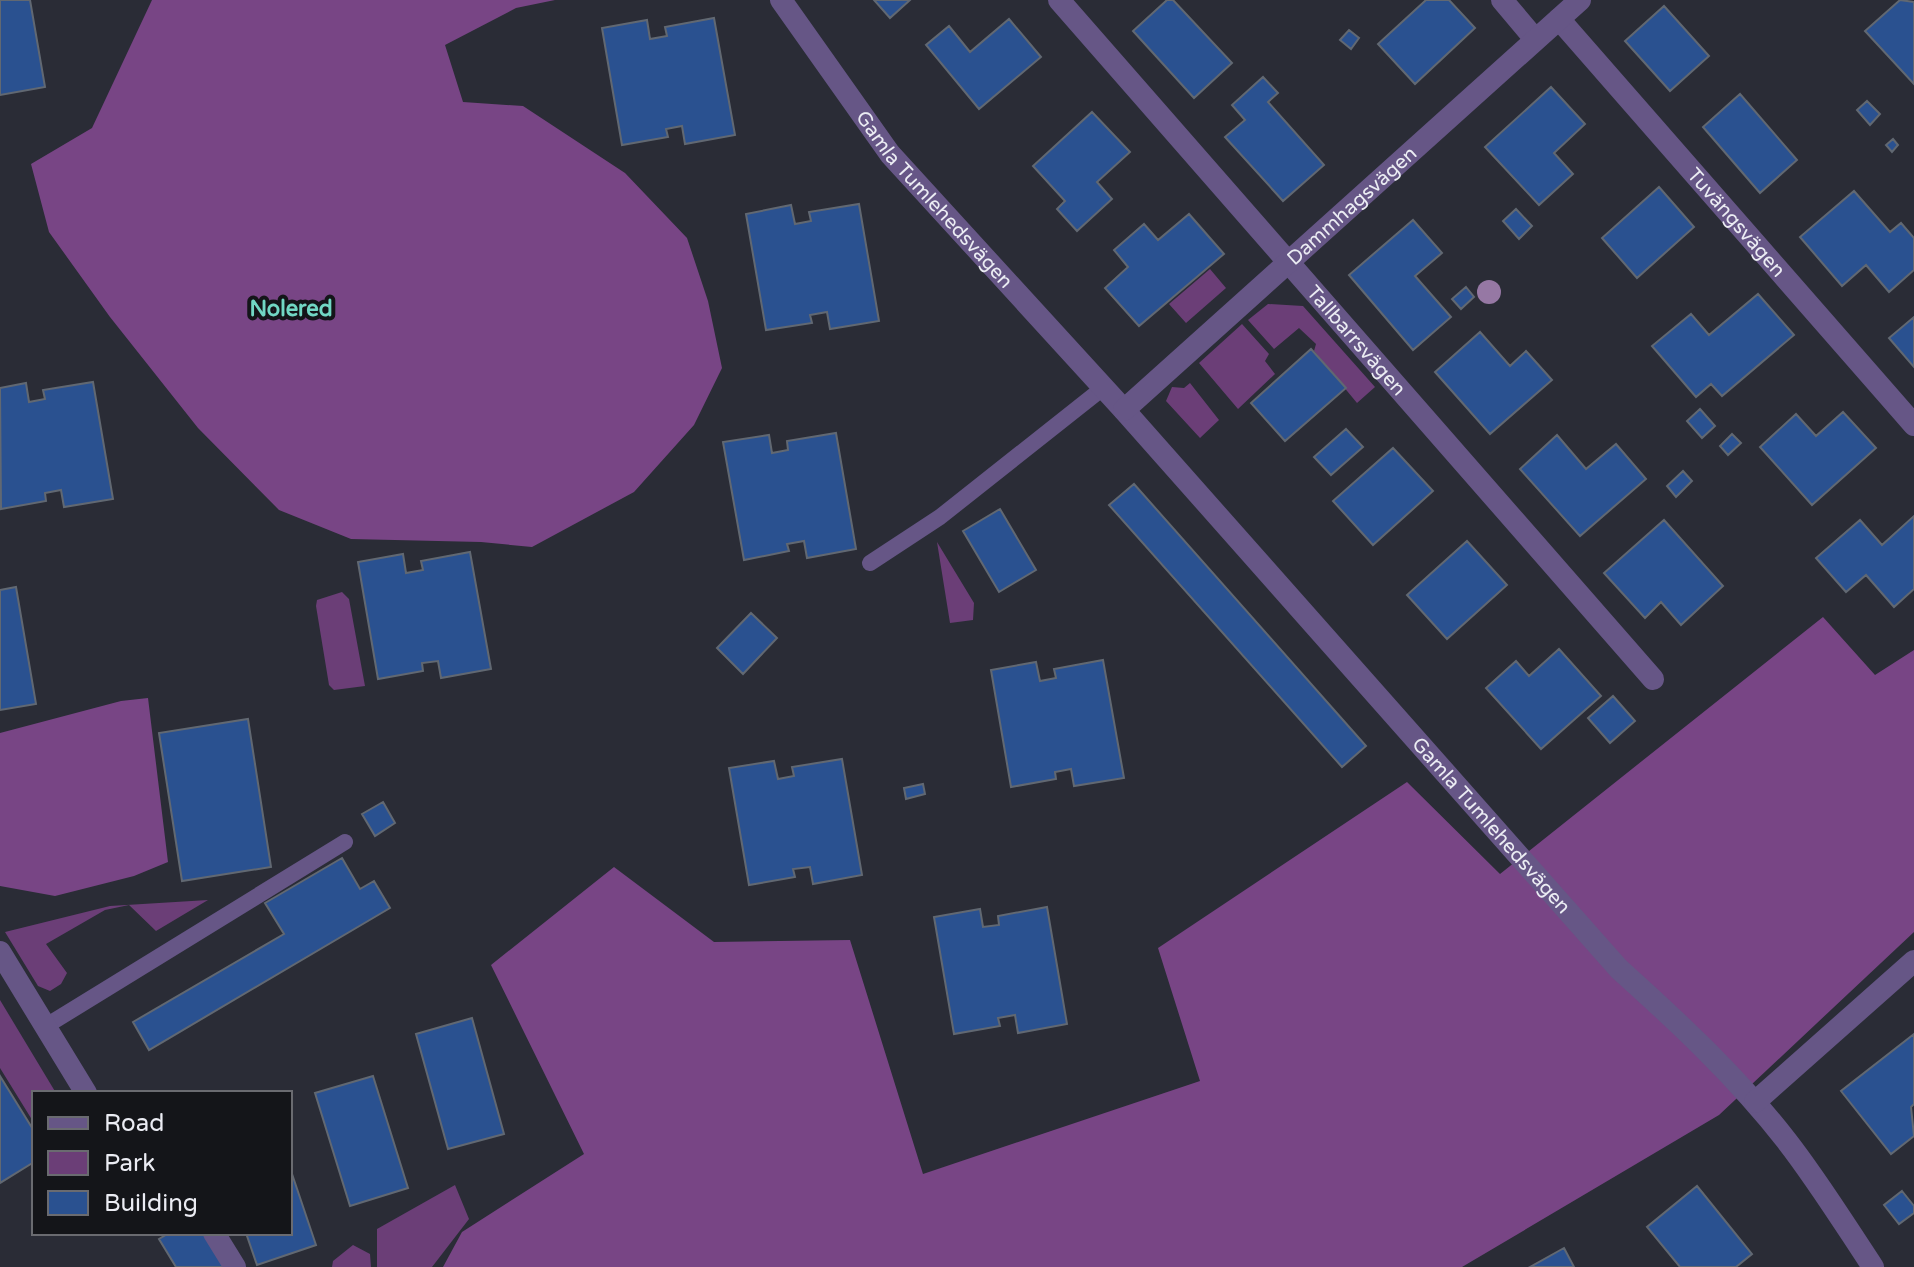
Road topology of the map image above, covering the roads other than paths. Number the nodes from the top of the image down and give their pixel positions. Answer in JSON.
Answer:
{"nodes":[{"id":1,"x":781,"y":0,"type":"edge"},
{"id":2,"x":1059,"y":0,"type":"edge"},
{"id":3,"x":1502,"y":0,"type":"edge"},
{"id":4,"x":1580,"y":0,"type":"edge"},
{"id":5,"x":1559,"y":19,"type":"junction"},
{"id":6,"x":1535,"y":39,"type":"junction"},
{"id":7,"x":1286,"y":263,"type":"junction"},
{"id":8,"x":1103,"y":388,"type":"junction"},
{"id":9,"x":1124,"y":410,"type":"junction"},
{"id":10,"x":1914,"y":425,"type":"edge"},
{"id":11,"x":870,"y":563,"type":"dead end"},
{"id":12,"x":1653,"y":679,"type":"dead end"},
{"id":13,"x":345,"y":842,"type":"dead end"},
{"id":14,"x":0,"y":952,"type":"edge"},
{"id":15,"x":1914,"y":961,"type":"edge"},
{"id":16,"x":46,"y":1026,"type":"junction"},
{"id":17,"x":85,"y":1091,"type":"edge"},
{"id":18,"x":1755,"y":1102,"type":"junction"},
{"id":19,"x":215,"y":1235,"type":"edge"},
{"id":20,"x":235,"y":1267,"type":"edge"},
{"id":21,"x":1873,"y":1267,"type":"edge"}],
"edges":[{"from":1,"to":8,"type":"street","name":"Gamla Tumlehedsvägen"},
{"from":2,"to":7,"type":"street","name":"Tallbarrsvägen"},
{"from":3,"to":6,"type":"street"},
{"from":4,"to":5,"type":"street","name":"Dammhagsvägen"},
{"from":5,"to":6,"type":"street","name":"Dammhagsvägen"},
{"from":5,"to":10,"type":"street","name":"Tuvängsvägen"},
{"from":6,"to":7,"type":"street","name":"Dammhagsvägen"},
{"from":7,"to":9,"type":"street","name":"Dammhagsvägen"},
{"from":7,"to":12,"type":"street","name":"Tallbarrsvägen"},
{"from":8,"to":9,"type":"street","name":"Gamla Tumlehedsvägen"},
{"from":8,"to":11,"type":"lane"},
{"from":9,"to":18,"type":"street","name":"Gamla Tumlehedsvägen"},
{"from":13,"to":16,"type":"lane"},
{"from":14,"to":16,"type":"street"},
{"from":15,"to":18,"type":"street"},
{"from":16,"to":17,"type":"street"},
{"from":18,"to":21,"type":"street","name":"Gamla Tumlehedsvägen"},
{"from":19,"to":20,"type":"street"}]}
